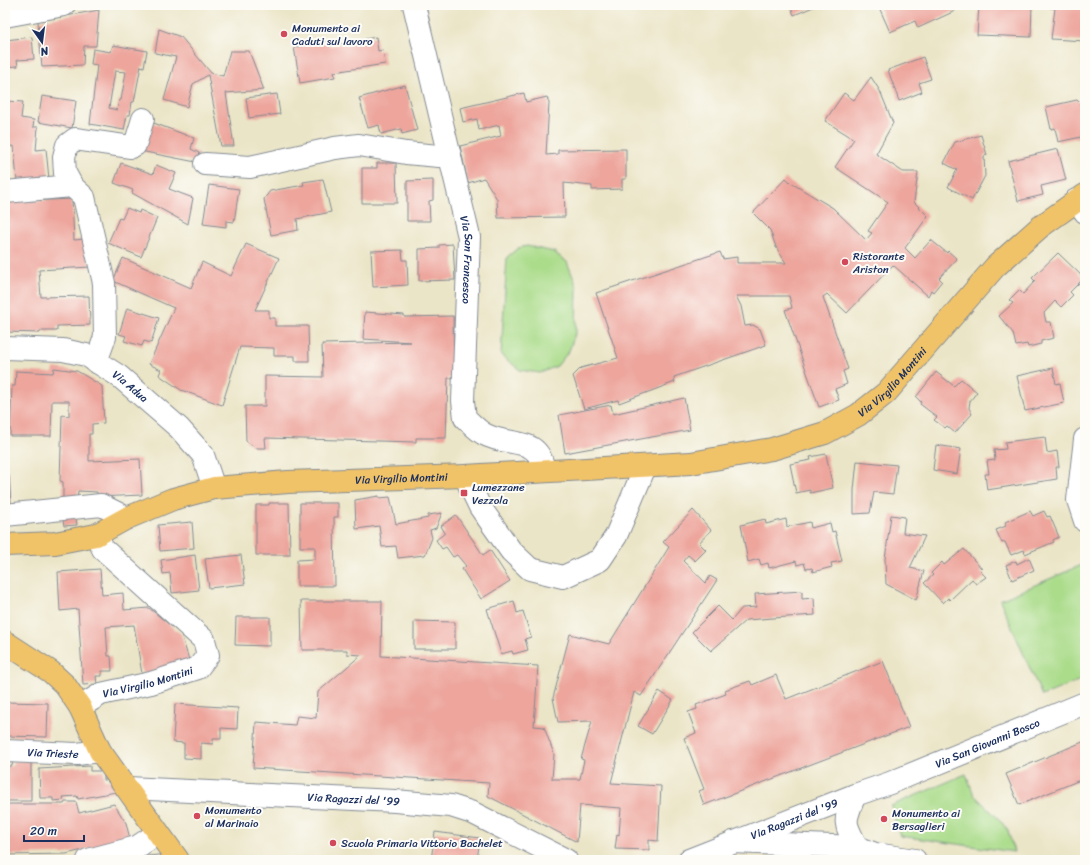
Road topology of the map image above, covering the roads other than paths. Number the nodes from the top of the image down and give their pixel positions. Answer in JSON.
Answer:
{"nodes":[{"id":1,"x":64,"y":5,"type":"edge"},
{"id":2,"x":414,"y":5,"type":"edge"},
{"id":3,"x":5,"y":16,"type":"edge"},
{"id":4,"x":142,"y":119,"type":"dead end"},
{"id":5,"x":450,"y":155,"type":"junction"},
{"id":6,"x":204,"y":164,"type":"dead end"},
{"id":7,"x":72,"y":186,"type":"junction"},
{"id":8,"x":5,"y":192,"type":"edge"},
{"id":9,"x":1082,"y":202,"type":"edge"},
{"id":10,"x":5,"y":348,"type":"edge"},
{"id":11,"x":96,"y":362,"type":"junction"},
{"id":12,"x":1085,"y":439,"type":"edge"},
{"id":13,"x":645,"y":467,"type":"junction"},
{"id":14,"x":544,"y":471,"type":"junction"},
{"id":15,"x":465,"y":476,"type":"junction"},
{"id":16,"x":214,"y":488,"type":"junction"},
{"id":17,"x":5,"y":515,"type":"edge"},
{"id":18,"x":127,"y":518,"type":"junction"},
{"id":19,"x":1085,"y":521,"type":"edge"},
{"id":20,"x":96,"y":535,"type":"junction"},
{"id":21,"x":5,"y":545,"type":"edge"},
{"id":22,"x":5,"y":642,"type":"edge"},
{"id":23,"x":1085,"y":703,"type":"edge"},
{"id":24,"x":80,"y":707,"type":"junction"},
{"id":25,"x":5,"y":751,"type":"edge"},
{"id":26,"x":100,"y":751,"type":"junction"},
{"id":27,"x":128,"y":788,"type":"junction"},
{"id":28,"x":855,"y":795,"type":"junction"},
{"id":29,"x":158,"y":833,"type":"junction"},
{"id":30,"x":733,"y":842,"type":"junction"},
{"id":31,"x":857,"y":847,"type":"junction"},
{"id":32,"x":88,"y":860,"type":"edge"},
{"id":33,"x":178,"y":860,"type":"edge"},
{"id":34,"x":566,"y":860,"type":"edge"},
{"id":35,"x":689,"y":860,"type":"edge"},
{"id":36,"x":915,"y":860,"type":"edge"}],
"edges":[{"from":1,"to":3,"type":"street"},
{"from":2,"to":5,"type":"street","name":"Via San Francesco"},
{"from":4,"to":7,"type":"street"},
{"from":5,"to":6,"type":"street"},
{"from":5,"to":14,"type":"street","name":"Via San Francesco"},
{"from":7,"to":8,"type":"street"},
{"from":7,"to":11,"type":"street"},
{"from":9,"to":13,"type":"main road","name":"Via Virgilio Montini"},
{"from":10,"to":11,"type":"street","name":"Via Adua"},
{"from":11,"to":16,"type":"street","name":"Via Adua"},
{"from":12,"to":19,"type":"street"},
{"from":13,"to":14,"type":"main road","name":"Via Virgilio Montini"},
{"from":13,"to":15,"type":"street"},
{"from":14,"to":15,"type":"main road","name":"Via Virgilio Montini"},
{"from":15,"to":16,"type":"main road","name":"Via Virgilio Montini"},
{"from":16,"to":18,"type":"main road","name":"Via Virgilio Montini"},
{"from":17,"to":18,"type":"street"},
{"from":18,"to":20,"type":"main road","name":"Via Virgilio Montini"},
{"from":20,"to":21,"type":"main road"},
{"from":20,"to":24,"type":"street","name":"Via Virgilio Montini"},
{"from":22,"to":24,"type":"main road"},
{"from":23,"to":28,"type":"street","name":"Via San Giovanni Bosco"},
{"from":24,"to":26,"type":"main road"},
{"from":25,"to":26,"type":"street","name":"Via Trieste"},
{"from":26,"to":27,"type":"main road"},
{"from":27,"to":29,"type":"main road"},
{"from":27,"to":34,"type":"street","name":"Via Ragazzi del '99"},
{"from":28,"to":30,"type":"street","name":"Via Ragazzi del '99"},
{"from":28,"to":31,"type":"street"},
{"from":29,"to":32,"type":"street"},
{"from":29,"to":33,"type":"main road"},
{"from":30,"to":31,"type":"street","name":"Via Ragazzi del '99"},
{"from":30,"to":35,"type":"street","name":"Via Ragazzi del '99"},
{"from":31,"to":36,"type":"street","name":"Via Ragazzi del '99"}]}
